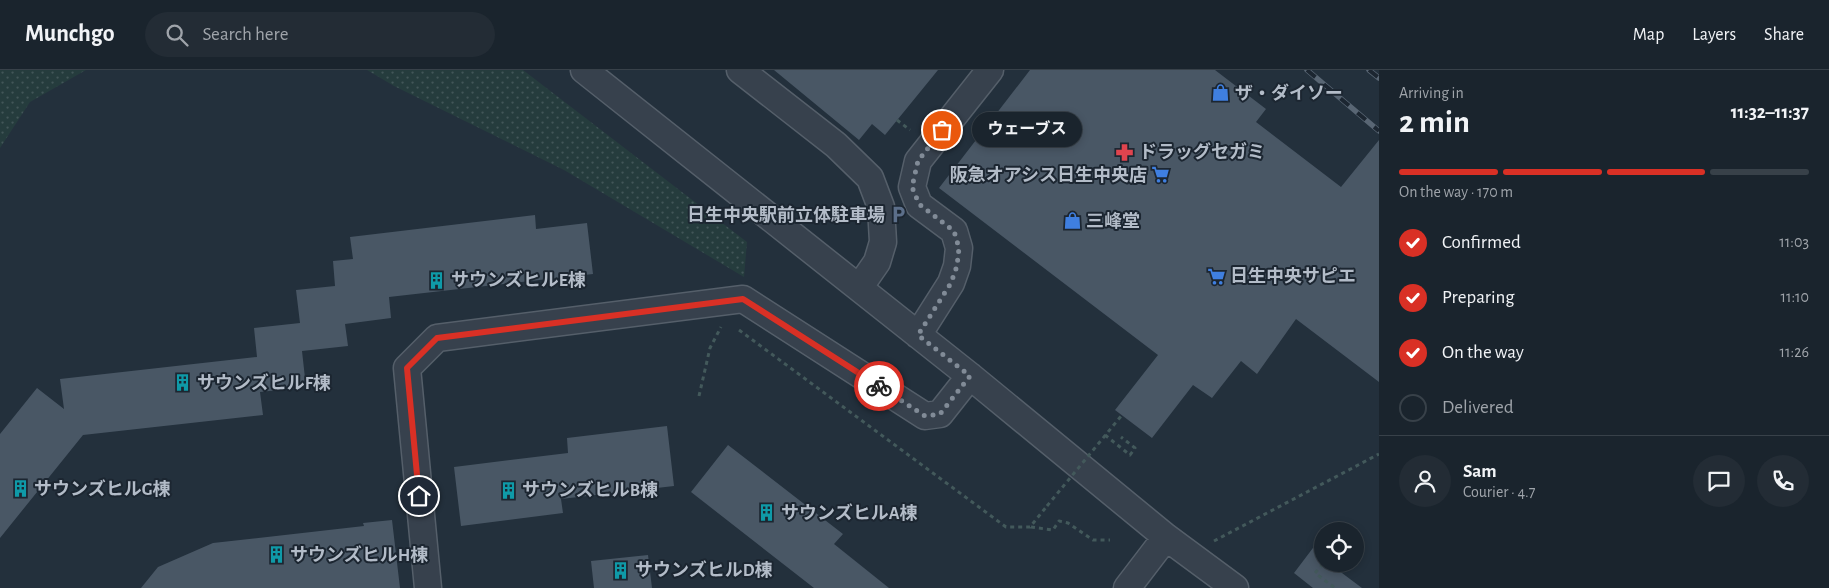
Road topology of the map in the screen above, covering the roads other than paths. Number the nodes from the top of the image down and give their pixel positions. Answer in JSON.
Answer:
{"nodes":[{"id":1,"x":584,"y":70,"type":"edge"},
{"id":2,"x":740,"y":70,"type":"edge"},
{"id":3,"x":990,"y":70,"type":"edge"},
{"id":4,"x":859,"y":288,"type":"junction"},
{"id":5,"x":918,"y":335,"type":"junction"},
{"id":6,"x":970,"y":376,"type":"junction"},
{"id":7,"x":1166,"y":537,"type":"junction"},
{"id":8,"x":428,"y":588,"type":"edge"},
{"id":9,"x":1127,"y":588,"type":"edge"},
{"id":10,"x":1235,"y":588,"type":"edge"}],
"edges":[{"from":1,"to":4,"type":"street"},
{"from":2,"to":4,"type":"street"},
{"from":3,"to":5,"type":"street"},
{"from":4,"to":5,"type":"street"},
{"from":5,"to":6,"type":"street"},
{"from":6,"to":7,"type":"street"},
{"from":6,"to":8,"type":"street"},
{"from":7,"to":9,"type":"street"},
{"from":7,"to":10,"type":"street"}]}
